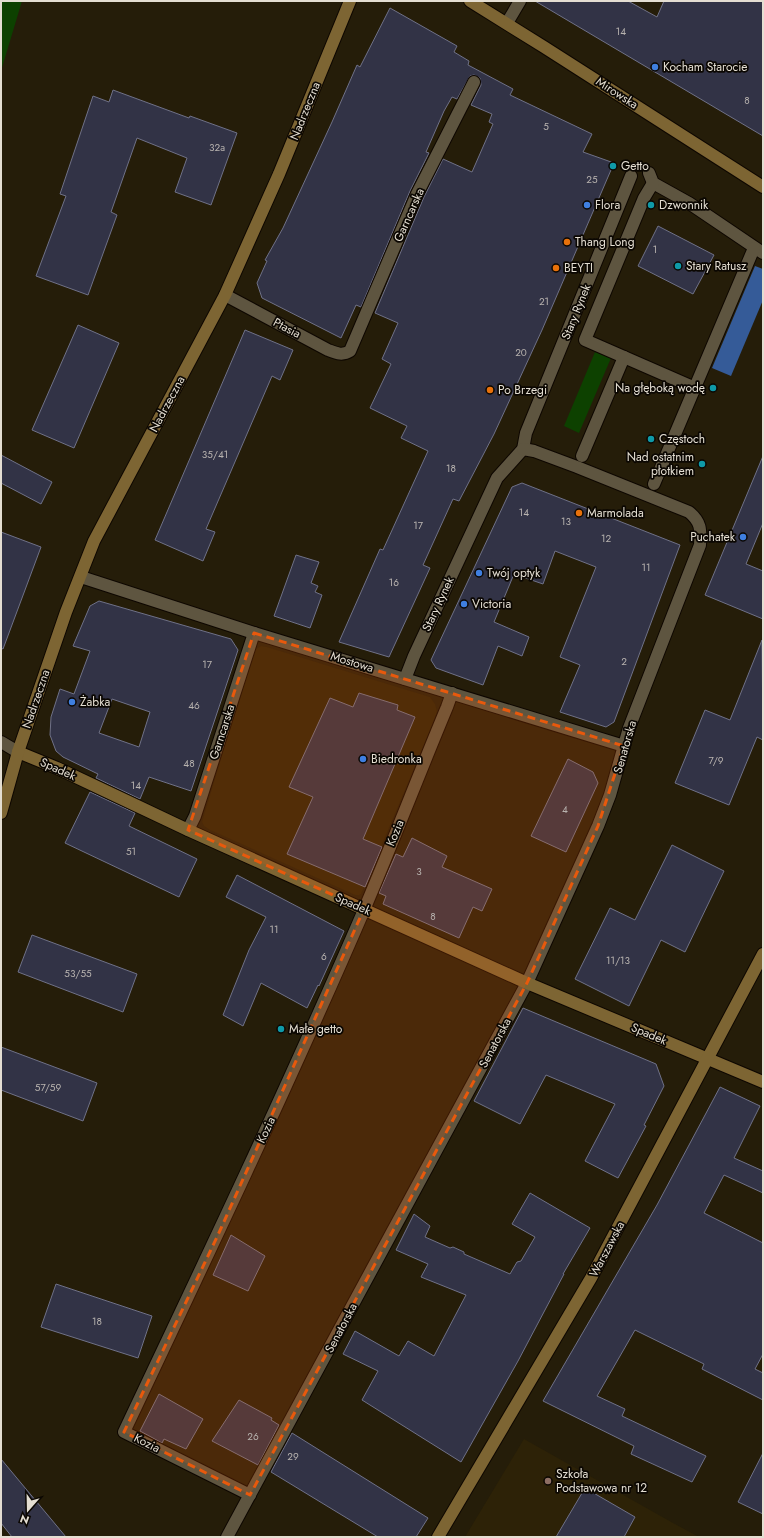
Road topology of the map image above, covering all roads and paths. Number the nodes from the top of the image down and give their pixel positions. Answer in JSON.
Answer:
{"nodes":[{"id":1,"x":350,"y":1,"type":"edge"},
{"id":2,"x":470,"y":1,"type":"edge"},
{"id":3,"x":520,"y":1,"type":"edge"},
{"id":4,"x":507,"y":23,"type":"junction"},
{"id":5,"x":474,"y":82,"type":"dead end"},
{"id":6,"x":631,"y":176,"type":"dead end"},
{"id":7,"x":763,"y":187,"type":"edge"},
{"id":8,"x":758,"y":250,"type":"edge"},
{"id":9,"x":225,"y":295,"type":"junction"},
{"id":10,"x":350,"y":351,"type":"joint"},
{"id":11,"x":624,"y":357,"type":"junction"},
{"id":12,"x":695,"y":388,"type":"junction"},
{"id":13,"x":523,"y":449,"type":"junction"},
{"id":14,"x":582,"y":456,"type":"dead end"},
{"id":15,"x":654,"y":484,"type":"dead end"},
{"id":16,"x":81,"y":577,"type":"junction"},
{"id":17,"x":254,"y":633,"type":"junction"},
{"id":18,"x":405,"y":679,"type":"junction"},
{"id":19,"x":452,"y":693,"type":"junction"},
{"id":20,"x":1,"y":742,"type":"edge"},
{"id":21,"x":624,"y":746,"type":"junction"},
{"id":22,"x":18,"y":752,"type":"junction"},
{"id":23,"x":1,"y":813,"type":"edge"},
{"id":24,"x":188,"y":830,"type":"junction"},
{"id":25,"x":364,"y":909,"type":"junction"},
{"id":26,"x":763,"y":954,"type":"edge"},
{"id":27,"x":527,"y":983,"type":"junction"},
{"id":28,"x":708,"y":1059,"type":"junction"},
{"id":29,"x":763,"y":1082,"type":"edge"},
{"id":30,"x":250,"y":1495,"type":"junction"},
{"id":31,"x":227,"y":1537,"type":"edge"},
{"id":32,"x":438,"y":1537,"type":"edge"}],
"edges":[{"from":1,"to":9,"type":"street","name":"Nadrzeczna"},
{"from":2,"to":4,"type":"street","name":"Mirowska"},
{"from":3,"to":4,"type":"street"},
{"from":4,"to":7,"type":"street","name":"Mirowska"},
{"from":5,"to":10,"type":"street","name":"Garncarska"},
{"from":6,"to":13,"type":"street","name":"Stary Rynek"},
{"from":8,"to":11,"type":"street"},
{"from":8,"to":12,"type":"street"},
{"from":9,"to":10,"type":"street","name":"Ptasia"},
{"from":9,"to":16,"type":"street","name":"Nadrzeczna"},
{"from":11,"to":12,"type":"street"},
{"from":11,"to":14,"type":"street"},
{"from":12,"to":15,"type":"street"},
{"from":13,"to":18,"type":"street","name":"Stary Rynek"},
{"from":13,"to":21,"type":"street","name":"Senatorska"},
{"from":16,"to":17,"type":"street","name":"Mostowa"},
{"from":16,"to":22,"type":"street","name":"Nadrzeczna"},
{"from":17,"to":18,"type":"street","name":"Mostowa"},
{"from":17,"to":24,"type":"street","name":"Garncarska"},
{"from":18,"to":19,"type":"street","name":"Mostowa"},
{"from":19,"to":21,"type":"street","name":"Mostowa"},
{"from":19,"to":25,"type":"street","name":"Kozia"},
{"from":20,"to":22,"type":"street","name":"Spadek"},
{"from":21,"to":27,"type":"street","name":"Senatorska"},
{"from":22,"to":23,"type":"street","name":"Nadrzeczna"},
{"from":22,"to":24,"type":"street","name":"Spadek"},
{"from":24,"to":25,"type":"street","name":"Spadek"},
{"from":25,"to":27,"type":"street","name":"Spadek"},
{"from":25,"to":30,"type":"street","name":"Kozia"},
{"from":26,"to":28,"type":"street","name":"Warszawska"},
{"from":27,"to":28,"type":"street","name":"Spadek"},
{"from":27,"to":30,"type":"street","name":"Senatorska"},
{"from":28,"to":29,"type":"street","name":"Spadek"},
{"from":28,"to":32,"type":"street","name":"Warszawska"},
{"from":30,"to":31,"type":"street","name":"Senatorska"}]}
